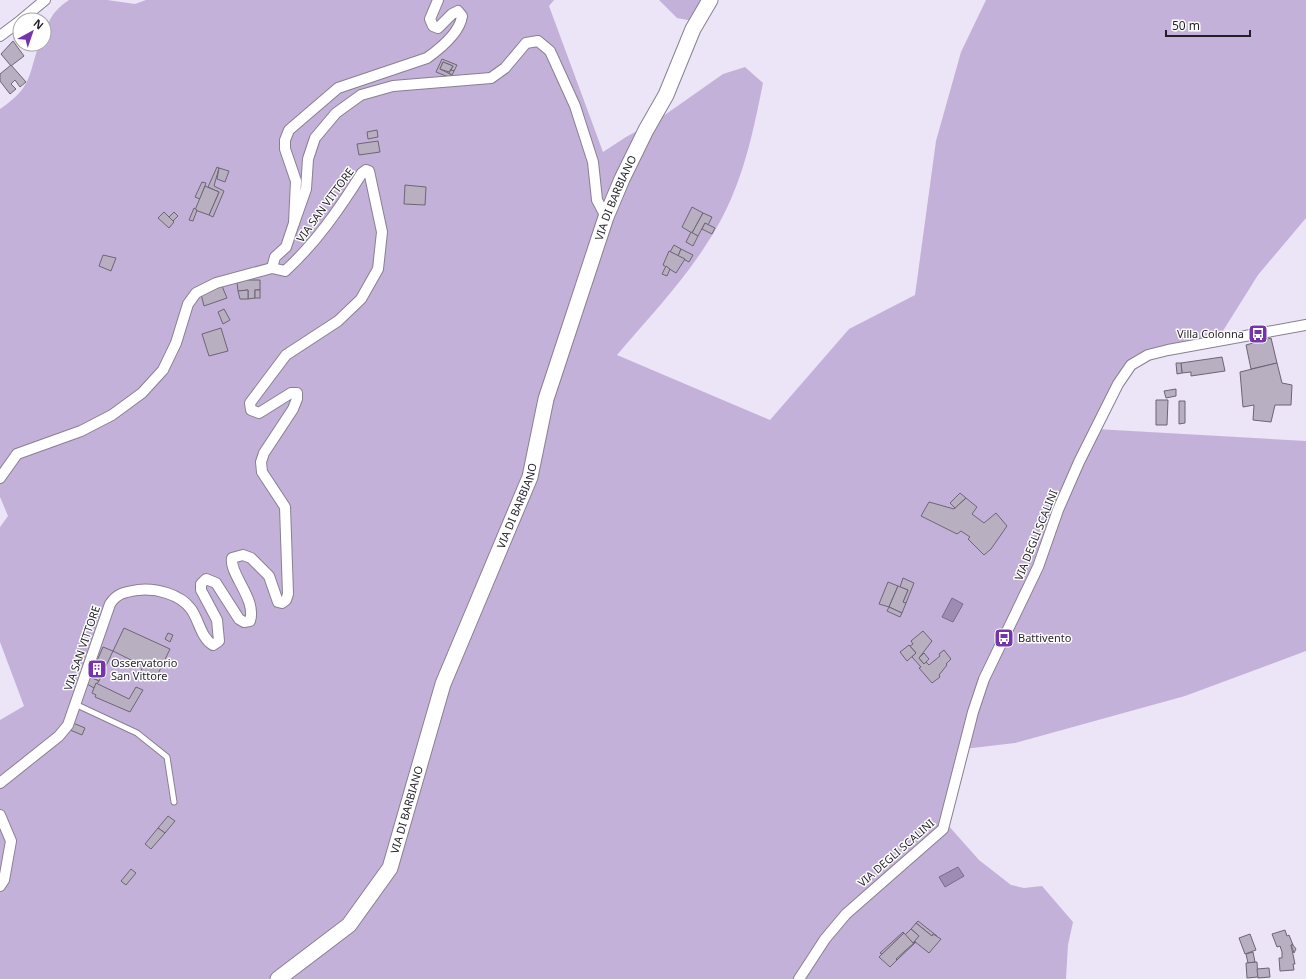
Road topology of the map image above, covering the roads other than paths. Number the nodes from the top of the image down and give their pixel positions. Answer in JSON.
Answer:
{"nodes":[{"id":1,"x":46,"y":0,"type":"edge"},
{"id":2,"x":438,"y":0,"type":"edge"},
{"id":3,"x":710,"y":0,"type":"edge"},
{"id":4,"x":30,"y":12,"type":"edge"},
{"id":5,"x":12,"y":26,"type":"edge"},
{"id":6,"x":0,"y":36,"type":"edge"},
{"id":7,"x":606,"y":216,"type":"junction"},
{"id":8,"x":294,"y":223,"type":"junction"},
{"id":9,"x":272,"y":268,"type":"junction"},
{"id":10,"x":1306,"y":326,"type":"edge"},
{"id":11,"x":0,"y":478,"type":"edge"},
{"id":12,"x":75,"y":704,"type":"junction"},
{"id":13,"x":0,"y":783,"type":"edge"},
{"id":14,"x":174,"y":802,"type":"dead end"},
{"id":15,"x":0,"y":814,"type":"edge"},
{"id":16,"x":0,"y":886,"type":"edge"},
{"id":17,"x":278,"y":979,"type":"edge"},
{"id":18,"x":799,"y":979,"type":"edge"}],
"edges":[{"from":1,"to":4,"type":"street"},
{"from":2,"to":8,"type":"street","name":"VIA SAN VITTORE"},
{"from":3,"to":7,"type":"street","name":"VIA DI BARBIANO"},
{"from":5,"to":6,"type":"street"},
{"from":7,"to":8,"type":"street","name":"VIA SAN VITTORE"},
{"from":7,"to":17,"type":"street","name":"VIA DI BARBIANO"},
{"from":8,"to":9,"type":"street","name":"VIA SAN VITTORE"},
{"from":9,"to":11,"type":"street"},
{"from":9,"to":12,"type":"street","name":"VIA SAN VITTORE"},
{"from":10,"to":18,"type":"street","name":"VIA DEGLI SCALINI"},
{"from":12,"to":13,"type":"street","name":"VIA SAN VITTORE"},
{"from":12,"to":14,"type":"lane"},
{"from":15,"to":16,"type":"street"}]}
